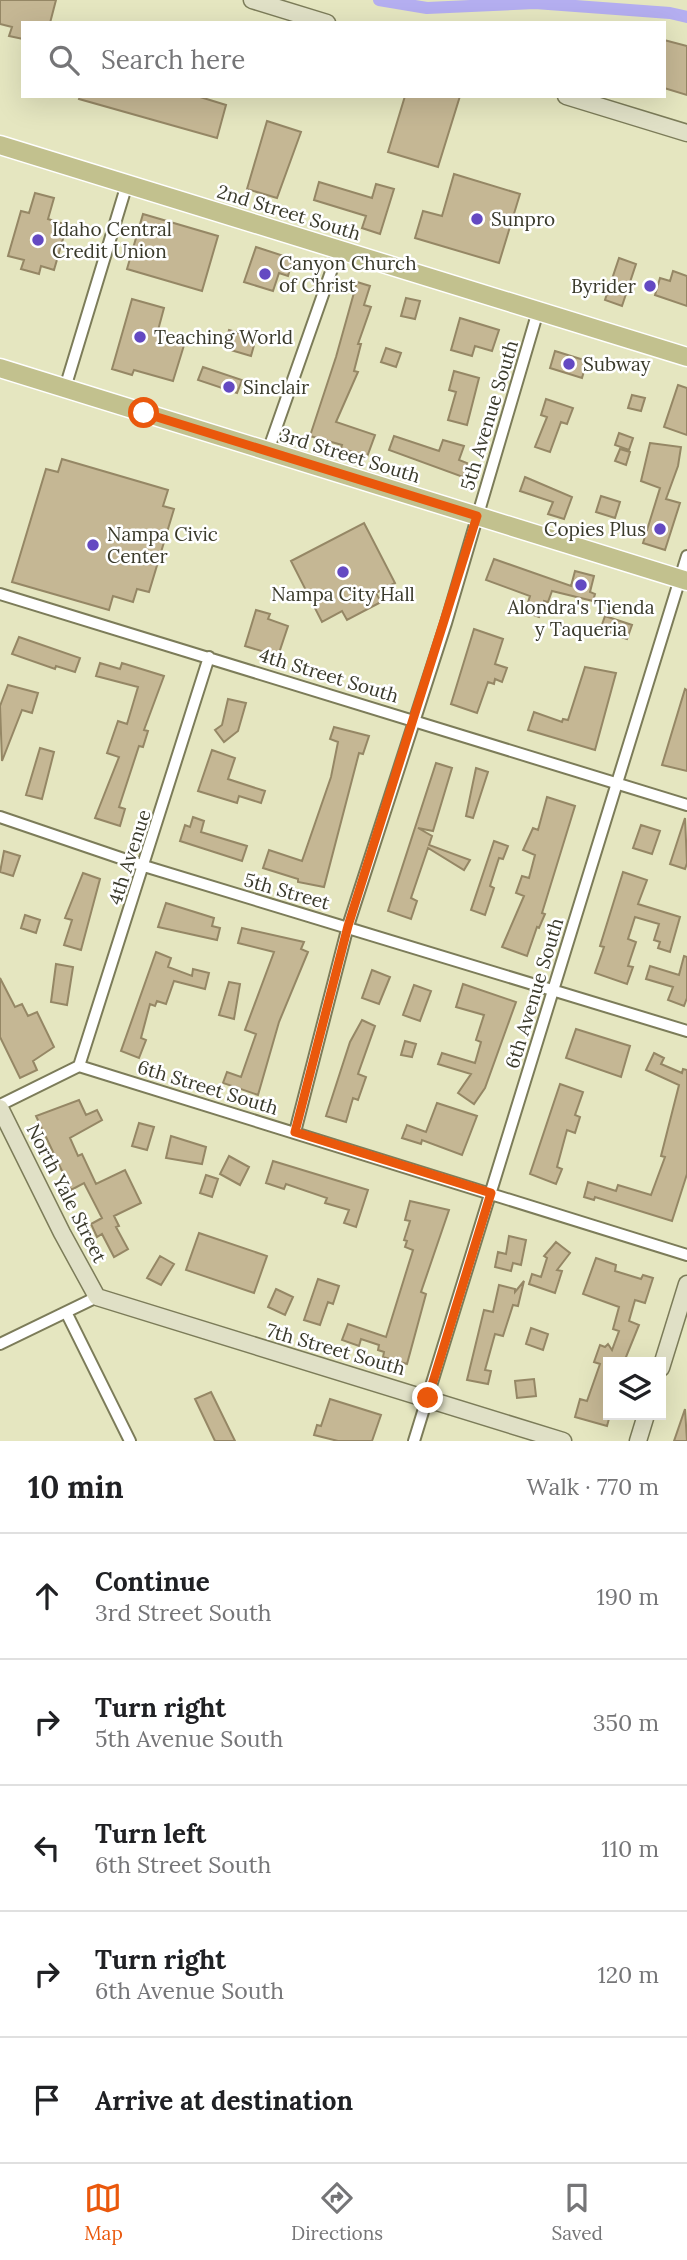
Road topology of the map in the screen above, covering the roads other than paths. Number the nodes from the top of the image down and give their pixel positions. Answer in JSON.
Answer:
{"nodes":[{"id":1,"x":252,"y":0,"type":"edge"},
{"id":2,"x":320,"y":21,"type":"edge"},
{"id":3,"x":573,"y":98,"type":"edge"},
{"id":4,"x":687,"y":133,"type":"edge"},
{"id":5,"x":0,"y":145,"type":"edge"},
{"id":6,"x":127,"y":184,"type":"junction"},
{"id":7,"x":339,"y":249,"type":"junction"},
{"id":8,"x":538,"y":311,"type":"junction"},
{"id":9,"x":687,"y":357,"type":"edge"},
{"id":10,"x":0,"y":368,"type":"edge"},
{"id":11,"x":65,"y":388,"type":"junction"},
{"id":12,"x":268,"y":451,"type":"junction"},
{"id":13,"x":477,"y":516,"type":"junction"},
{"id":14,"x":687,"y":556,"type":"edge"},
{"id":15,"x":684,"y":580,"type":"edge"},
{"id":16,"x":0,"y":594,"type":"edge"},
{"id":17,"x":209,"y":657,"type":"junction"},
{"id":18,"x":412,"y":719,"type":"junction"},
{"id":19,"x":617,"y":784,"type":"junction"},
{"id":20,"x":687,"y":805,"type":"edge"},
{"id":21,"x":0,"y":817,"type":"edge"},
{"id":22,"x":144,"y":866,"type":"junction"},
{"id":23,"x":348,"y":926,"type":"junction"},
{"id":24,"x":554,"y":990,"type":"junction"},
{"id":25,"x":687,"y":1031,"type":"edge"},
{"id":26,"x":79,"y":1066,"type":"junction"},
{"id":27,"x":0,"y":1106,"type":"edge"},
{"id":28,"x":295,"y":1132,"type":"junction"},
{"id":29,"x":491,"y":1193,"type":"junction"},
{"id":30,"x":687,"y":1255,"type":"edge"},
{"id":31,"x":687,"y":1284,"type":"edge"},
{"id":32,"x":97,"y":1297,"type":"junction"},
{"id":33,"x":66,"y":1312,"type":"junction"},
{"id":34,"x":0,"y":1344,"type":"edge"},
{"id":35,"x":664,"y":1357,"type":"edge"},
{"id":36,"x":428,"y":1398,"type":"junction"},
{"id":37,"x":644,"y":1420,"type":"edge"},
{"id":38,"x":131,"y":1441,"type":"edge"},
{"id":39,"x":414,"y":1441,"type":"edge"},
{"id":40,"x":563,"y":1441,"type":"edge"},
{"id":41,"x":638,"y":1441,"type":"edge"}],
"edges":[{"from":1,"to":2,"type":"main road"},
{"from":3,"to":4,"type":"main road"},
{"from":5,"to":6,"type":"main road","name":"2nd Street South"},
{"from":6,"to":7,"type":"main road","name":"2nd Street South"},
{"from":6,"to":11,"type":"street"},
{"from":7,"to":8,"type":"main road","name":"2nd Street South"},
{"from":7,"to":12,"type":"street"},
{"from":8,"to":9,"type":"main road","name":"2nd Street South"},
{"from":8,"to":13,"type":"street","name":"5th Avenue South"},
{"from":10,"to":11,"type":"main road","name":"3rd Street South"},
{"from":11,"to":12,"type":"main road","name":"3rd Street South"},
{"from":12,"to":13,"type":"main road","name":"3rd Street South"},
{"from":13,"to":15,"type":"main road","name":"3rd Street South"},
{"from":13,"to":18,"type":"street","name":"5th Avenue South"},
{"from":14,"to":15,"type":"street","name":"6th Avenue South"},
{"from":15,"to":19,"type":"street","name":"6th Avenue South"},
{"from":16,"to":17,"type":"street","name":"4th Street South"},
{"from":17,"to":18,"type":"street","name":"4th Street South"},
{"from":17,"to":22,"type":"street","name":"4th Avenue"},
{"from":18,"to":19,"type":"street","name":"4th Street South"},
{"from":18,"to":23,"type":"street","name":"5th Avenue South"},
{"from":19,"to":20,"type":"street","name":"4th Street South"},
{"from":19,"to":24,"type":"street","name":"6th Avenue South"},
{"from":21,"to":22,"type":"street","name":"5th Street"},
{"from":22,"to":23,"type":"street","name":"5th Street"},
{"from":22,"to":26,"type":"street","name":"4th Avenue"},
{"from":23,"to":24,"type":"street","name":"5th Street"},
{"from":23,"to":28,"type":"street","name":"5th Avenue South"},
{"from":24,"to":25,"type":"street","name":"5th Street"},
{"from":24,"to":29,"type":"street","name":"6th Avenue South"},
{"from":26,"to":27,"type":"street"},
{"from":26,"to":28,"type":"street","name":"6th Street South"},
{"from":27,"to":32,"type":"main road","name":"North Yale Street"},
{"from":28,"to":29,"type":"street","name":"6th Street South"},
{"from":29,"to":30,"type":"street","name":"6th Street South"},
{"from":29,"to":36,"type":"street","name":"6th Avenue South"},
{"from":31,"to":35,"type":"main road"},
{"from":32,"to":33,"type":"street"},
{"from":32,"to":36,"type":"main road","name":"7th Street South"},
{"from":33,"to":34,"type":"street"},
{"from":33,"to":38,"type":"street"},
{"from":36,"to":39,"type":"street","name":"6th Avenue South"},
{"from":36,"to":40,"type":"main road","name":"7th Street South"},
{"from":37,"to":41,"type":"main road"}]}
